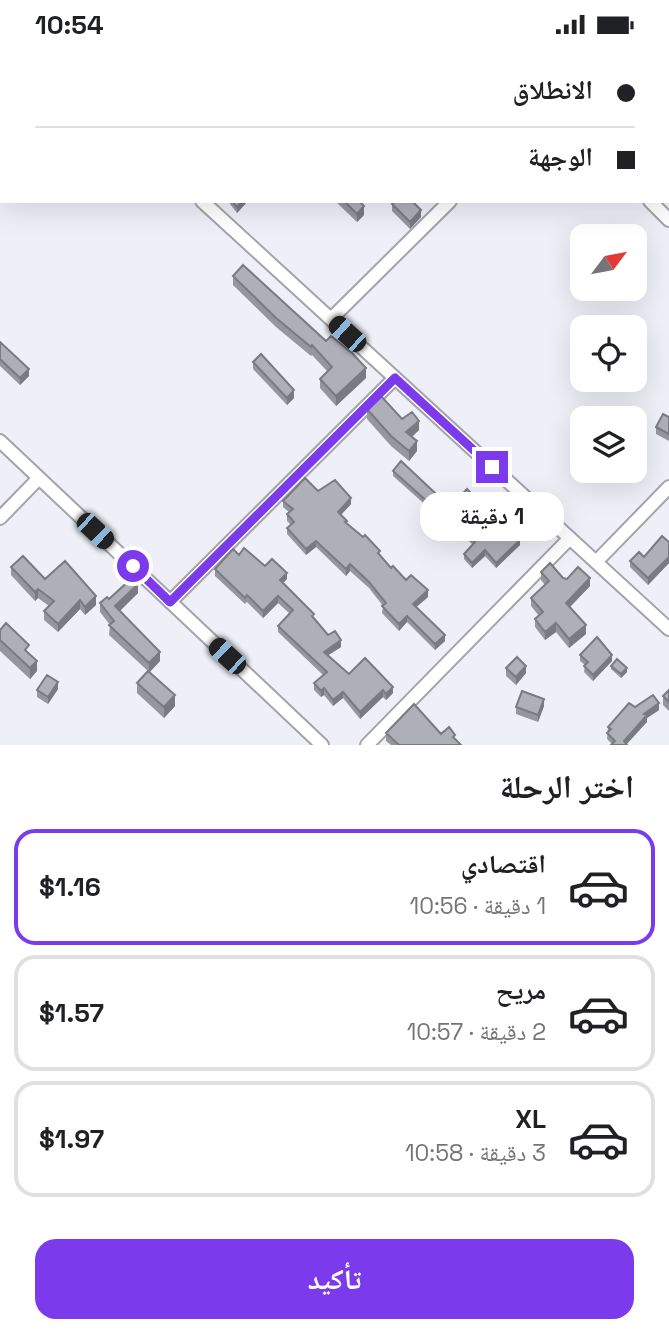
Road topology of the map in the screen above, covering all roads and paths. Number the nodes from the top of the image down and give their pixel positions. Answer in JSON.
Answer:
{"nodes":[{"id":1,"x":204,"y":203,"type":"edge"},
{"id":2,"x":448,"y":203,"type":"edge"},
{"id":3,"x":652,"y":203,"type":"edge"},
{"id":4,"x":669,"y":220,"type":"edge"},
{"id":5,"x":331,"y":319,"type":"junction"},
{"id":6,"x":395,"y":378,"type":"junction"},
{"id":7,"x":0,"y":441,"type":"edge"},
{"id":8,"x":39,"y":478,"type":"junction"},
{"id":9,"x":669,"y":487,"type":"edge"},
{"id":10,"x":664,"y":502,"type":"edge"},
{"id":11,"x":0,"y":518,"type":"edge"},
{"id":12,"x":570,"y":538,"type":"junction"},
{"id":13,"x":596,"y":562,"type":"junction"},
{"id":14,"x":170,"y":602,"type":"junction"},
{"id":15,"x":669,"y":629,"type":"edge"},
{"id":16,"x":322,"y":745,"type":"edge"},
{"id":17,"x":367,"y":745,"type":"edge"}],
"edges":[{"from":1,"to":5,"type":"street"},
{"from":2,"to":5,"type":"street"},
{"from":3,"to":4,"type":"street"},
{"from":5,"to":6,"type":"street"},
{"from":6,"to":12,"type":"street"},
{"from":6,"to":14,"type":"street"},
{"from":7,"to":8,"type":"street"},
{"from":8,"to":11,"type":"street"},
{"from":8,"to":14,"type":"street"},
{"from":9,"to":10,"type":"street"},
{"from":10,"to":13,"type":"street"},
{"from":12,"to":13,"type":"street"},
{"from":12,"to":17,"type":"street"},
{"from":13,"to":15,"type":"street"},
{"from":14,"to":16,"type":"street"}]}
